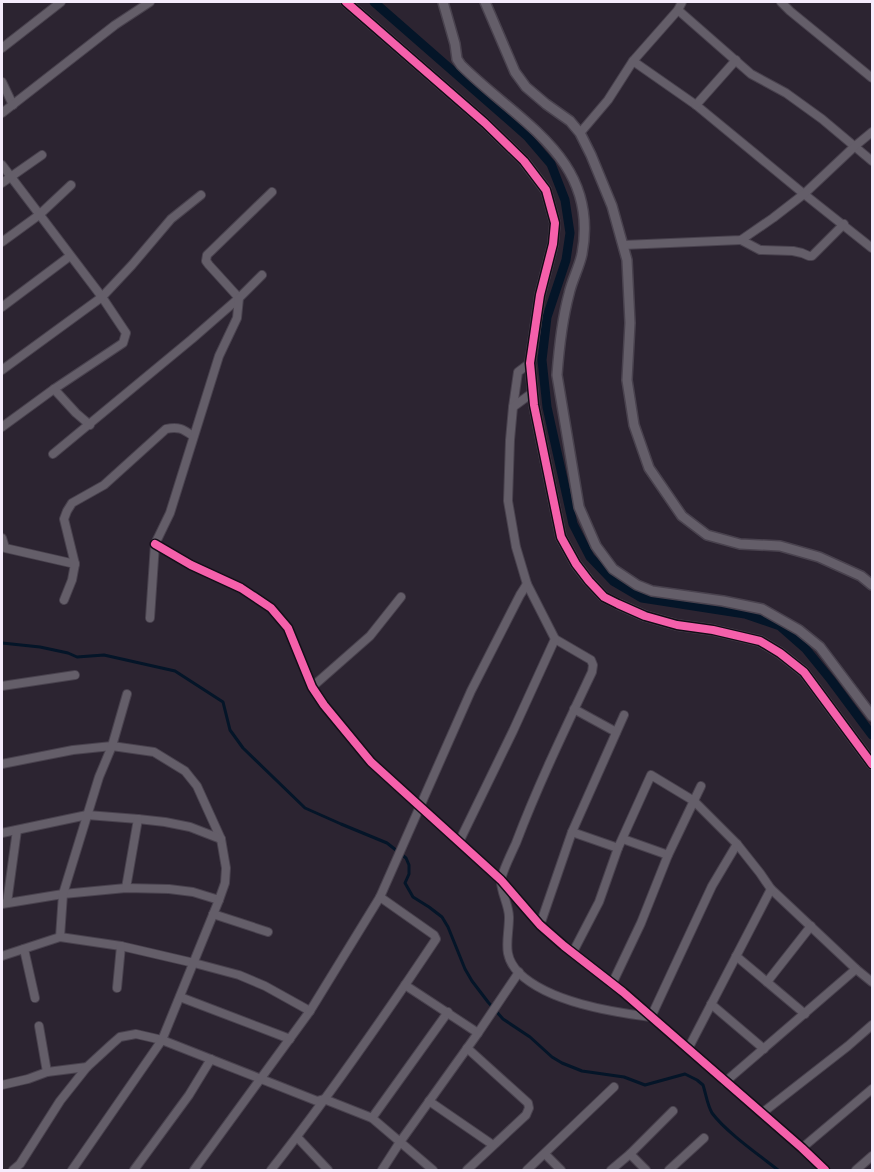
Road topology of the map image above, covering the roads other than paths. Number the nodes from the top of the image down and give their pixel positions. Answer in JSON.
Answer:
{"nodes":[{"id":1,"x":61,"y":2,"type":"edge"},
{"id":2,"x":150,"y":2,"type":"edge"},
{"id":3,"x":346,"y":2,"type":"edge"},
{"id":4,"x":443,"y":2,"type":"edge"},
{"id":5,"x":484,"y":2,"type":"edge"},
{"id":6,"x":682,"y":2,"type":"edge"},
{"id":7,"x":782,"y":2,"type":"edge"},
{"id":8,"x":678,"y":10,"type":"junction"},
{"id":9,"x":2,"y":48,"type":"edge"},
{"id":10,"x":736,"y":60,"type":"junction"},
{"id":11,"x":633,"y":61,"type":"junction"},
{"id":12,"x":873,"y":78,"type":"edge"},
{"id":13,"x":2,"y":82,"type":"edge"},
{"id":14,"x":13,"y":105,"type":"junction"},
{"id":15,"x":696,"y":105,"type":"junction"},
{"id":16,"x":2,"y":113,"type":"edge"},
{"id":17,"x":873,"y":132,"type":"edge"},
{"id":18,"x":580,"y":133,"type":"junction"},
{"id":19,"x":855,"y":146,"type":"junction"},
{"id":20,"x":42,"y":155,"type":"dead end"},
{"id":21,"x":873,"y":161,"type":"edge"},
{"id":22,"x":2,"y":165,"type":"edge"},
{"id":23,"x":10,"y":177,"type":"junction"},
{"id":24,"x":2,"y":183,"type":"edge"},
{"id":25,"x":71,"y":185,"type":"dead end"},
{"id":26,"x":272,"y":192,"type":"dead end"},
{"id":27,"x":804,"y":194,"type":"junction"},
{"id":28,"x":201,"y":195,"type":"dead end"},
{"id":29,"x":39,"y":215,"type":"junction"},
{"id":30,"x":844,"y":224,"type":"junction"},
{"id":31,"x":741,"y":240,"type":"junction"},
{"id":32,"x":2,"y":242,"type":"edge"},
{"id":33,"x":623,"y":245,"type":"junction"},
{"id":34,"x":873,"y":248,"type":"edge"},
{"id":35,"x":70,"y":256,"type":"junction"},
{"id":36,"x":262,"y":275,"type":"dead end"},
{"id":37,"x":102,"y":297,"type":"junction"},
{"id":38,"x":239,"y":298,"type":"junction"},
{"id":39,"x":2,"y":307,"type":"edge"},
{"id":40,"x":530,"y":363,"type":"junction"},
{"id":41,"x":2,"y":370,"type":"edge"},
{"id":42,"x":54,"y":389,"type":"junction"},
{"id":43,"x":532,"y":393,"type":"junction"},
{"id":44,"x":513,"y":407,"type":"junction"},
{"id":45,"x":90,"y":424,"type":"junction"},
{"id":46,"x":2,"y":427,"type":"edge"},
{"id":47,"x":193,"y":436,"type":"junction"},
{"id":48,"x":53,"y":454,"type":"dead end"},
{"id":49,"x":2,"y":538,"type":"edge"},
{"id":50,"x":155,"y":544,"type":"junction"},
{"id":51,"x":3,"y":549,"type":"edge"},
{"id":52,"x":75,"y":564,"type":"junction"},
{"id":53,"x":527,"y":584,"type":"junction"},
{"id":54,"x":873,"y":585,"type":"edge"},
{"id":55,"x":401,"y":597,"type":"dead end"},
{"id":56,"x":64,"y":600,"type":"dead end"},
{"id":57,"x":150,"y":618,"type":"dead end"},
{"id":58,"x":555,"y":639,"type":"junction"},
{"id":59,"x":75,"y":675,"type":"dead end"},
{"id":60,"x":2,"y":686,"type":"edge"},
{"id":61,"x":312,"y":687,"type":"junction"},
{"id":62,"x":127,"y":694,"type":"dead end"},
{"id":63,"x":574,"y":709,"type":"junction"},
{"id":64,"x":624,"y":716,"type":"dead end"},
{"id":65,"x":873,"y":716,"type":"edge"},
{"id":66,"x":616,"y":732,"type":"junction"},
{"id":67,"x":112,"y":746,"type":"junction"},
{"id":68,"x":2,"y":764,"type":"edge"},
{"id":69,"x":873,"y":764,"type":"edge"},
{"id":70,"x":701,"y":786,"type":"dead end"},
{"id":71,"x":694,"y":801,"type":"junction"},
{"id":72,"x":420,"y":807,"type":"junction"},
{"id":73,"x":87,"y":815,"type":"junction"},
{"id":74,"x":138,"y":819,"type":"junction"},
{"id":75,"x":17,"y":830,"type":"junction"},
{"id":76,"x":572,"y":832,"type":"junction"},
{"id":77,"x":2,"y":833,"type":"edge"},
{"id":78,"x":221,"y":839,"type":"junction"},
{"id":79,"x":623,"y":839,"type":"junction"},
{"id":80,"x":459,"y":842,"type":"junction"},
{"id":81,"x":736,"y":844,"type":"junction"},
{"id":82,"x":618,"y":848,"type":"junction"},
{"id":83,"x":668,"y":855,"type":"junction"},
{"id":84,"x":501,"y":880,"type":"junction"},
{"id":85,"x":126,"y":888,"type":"junction"},
{"id":86,"x":771,"y":889,"type":"junction"},
{"id":87,"x":63,"y":894,"type":"junction"},
{"id":88,"x":380,"y":897,"type":"junction"},
{"id":89,"x":219,"y":900,"type":"junction"},
{"id":90,"x":4,"y":903,"type":"edge"},
{"id":91,"x":213,"y":914,"type":"junction"},
{"id":92,"x":540,"y":925,"type":"junction"},
{"id":93,"x":811,"y":926,"type":"junction"},
{"id":94,"x":268,"y":932,"type":"dead end"},
{"id":95,"x":60,"y":937,"type":"junction"},
{"id":96,"x":121,"y":946,"type":"junction"},
{"id":97,"x":24,"y":949,"type":"junction"},
{"id":98,"x":573,"y":952,"type":"junction"},
{"id":99,"x":2,"y":956,"type":"edge"},
{"id":100,"x":736,"y":956,"type":"junction"},
{"id":101,"x":194,"y":963,"type":"junction"},
{"id":102,"x":856,"y":969,"type":"junction"},
{"id":103,"x":519,"y":972,"type":"junction"},
{"id":104,"x":767,"y":982,"type":"junction"},
{"id":105,"x":873,"y":982,"type":"edge"},
{"id":106,"x":612,"y":984,"type":"junction"},
{"id":107,"x":405,"y":985,"type":"junction"},
{"id":108,"x":117,"y":988,"type":"dead end"},
{"id":109,"x":180,"y":997,"type":"junction"},
{"id":110,"x":35,"y":998,"type":"dead end"},
{"id":111,"x":711,"y":1004,"type":"junction"},
{"id":112,"x":310,"y":1011,"type":"junction"},
{"id":113,"x":447,"y":1012,"type":"junction"},
{"id":114,"x":806,"y":1014,"type":"junction"},
{"id":115,"x":651,"y":1017,"type":"junction"},
{"id":116,"x":873,"y":1025,"type":"edge"},
{"id":117,"x":39,"y":1026,"type":"dead end"},
{"id":118,"x":478,"y":1033,"type":"junction"},
{"id":119,"x":290,"y":1039,"type":"junction"},
{"id":120,"x":162,"y":1040,"type":"junction"},
{"id":121,"x":467,"y":1048,"type":"junction"},
{"id":122,"x":688,"y":1049,"type":"junction"},
{"id":123,"x":764,"y":1049,"type":"junction"},
{"id":124,"x":211,"y":1059,"type":"junction"},
{"id":125,"x":87,"y":1067,"type":"junction"},
{"id":126,"x":47,"y":1072,"type":"junction"},
{"id":127,"x":261,"y":1079,"type":"junction"},
{"id":128,"x":725,"y":1082,"type":"junction"},
{"id":129,"x":2,"y":1084,"type":"edge"},
{"id":130,"x":614,"y":1087,"type":"dead end"},
{"id":131,"x":873,"y":1089,"type":"edge"},
{"id":132,"x":324,"y":1099,"type":"junction"},
{"id":133,"x":429,"y":1101,"type":"junction"},
{"id":134,"x":673,"y":1111,"type":"dead end"},
{"id":135,"x":762,"y":1113,"type":"junction"},
{"id":136,"x":372,"y":1118,"type":"junction"},
{"id":137,"x":297,"y":1137,"type":"junction"},
{"id":138,"x":704,"y":1138,"type":"dead end"},
{"id":139,"x":399,"y":1142,"type":"junction"},
{"id":140,"x":493,"y":1144,"type":"junction"},
{"id":141,"x":802,"y":1148,"type":"junction"},
{"id":142,"x":545,"y":1154,"type":"junction"},
{"id":143,"x":630,"y":1154,"type":"junction"},
{"id":144,"x":873,"y":1156,"type":"edge"},
{"id":145,"x":23,"y":1167,"type":"edge"},
{"id":146,"x":13,"y":1170,"type":"edge"},
{"id":147,"x":72,"y":1170,"type":"edge"},
{"id":148,"x":134,"y":1170,"type":"edge"},
{"id":149,"x":194,"y":1170,"type":"edge"},
{"id":150,"x":271,"y":1170,"type":"edge"},
{"id":151,"x":328,"y":1170,"type":"edge"},
{"id":152,"x":382,"y":1170,"type":"edge"},
{"id":153,"x":433,"y":1170,"type":"edge"},
{"id":154,"x":467,"y":1170,"type":"edge"},
{"id":155,"x":527,"y":1170,"type":"edge"},
{"id":156,"x":561,"y":1170,"type":"edge"},
{"id":157,"x":611,"y":1170,"type":"edge"},
{"id":158,"x":646,"y":1170,"type":"edge"},
{"id":159,"x":669,"y":1170,"type":"edge"},
{"id":160,"x":825,"y":1170,"type":"edge"},
{"id":161,"x":856,"y":1170,"type":"edge"}],
"edges":[{"from":1,"to":9,"type":"street"},
{"from":2,"to":14,"type":"street"},
{"from":3,"to":40,"type":"street"},
{"from":4,"to":65,"type":"street"},
{"from":5,"to":18,"type":"street"},
{"from":6,"to":8,"type":"street"},
{"from":7,"to":12,"type":"street"},
{"from":8,"to":10,"type":"street"},
{"from":8,"to":11,"type":"street"},
{"from":10,"to":15,"type":"street"},
{"from":10,"to":19,"type":"street"},
{"from":11,"to":15,"type":"street"},
{"from":11,"to":18,"type":"street"},
{"from":13,"to":14,"type":"street"},
{"from":14,"to":16,"type":"street"},
{"from":15,"to":27,"type":"street"},
{"from":17,"to":19,"type":"street"},
{"from":18,"to":33,"type":"street"},
{"from":19,"to":21,"type":"street"},
{"from":19,"to":27,"type":"street"},
{"from":20,"to":23,"type":"street"},
{"from":22,"to":23,"type":"street"},
{"from":23,"to":24,"type":"street"},
{"from":23,"to":29,"type":"street"},
{"from":25,"to":29,"type":"street"},
{"from":26,"to":38,"type":"street"},
{"from":27,"to":30,"type":"street"},
{"from":27,"to":31,"type":"street"},
{"from":28,"to":37,"type":"street"},
{"from":29,"to":32,"type":"street"},
{"from":29,"to":35,"type":"street"},
{"from":30,"to":31,"type":"street"},
{"from":30,"to":34,"type":"street"},
{"from":31,"to":33,"type":"street"},
{"from":33,"to":54,"type":"street"},
{"from":35,"to":37,"type":"street"},
{"from":35,"to":39,"type":"street"},
{"from":36,"to":38,"type":"street"},
{"from":37,"to":41,"type":"street"},
{"from":37,"to":42,"type":"street"},
{"from":38,"to":45,"type":"street"},
{"from":38,"to":47,"type":"street"},
{"from":40,"to":43,"type":"street"},
{"from":40,"to":44,"type":"street"},
{"from":42,"to":45,"type":"street"},
{"from":42,"to":46,"type":"street"},
{"from":43,"to":44,"type":"street"},
{"from":43,"to":69,"type":"street"},
{"from":44,"to":53,"type":"street"},
{"from":45,"to":48,"type":"street"},
{"from":47,"to":50,"type":"street"},
{"from":47,"to":52,"type":"street"},
{"from":49,"to":51,"type":"street"},
{"from":50,"to":57,"type":"street"},
{"from":50,"to":61,"type":"street"},
{"from":51,"to":52,"type":"street"},
{"from":52,"to":56,"type":"street"},
{"from":53,"to":58,"type":"street"},
{"from":53,"to":72,"type":"street"},
{"from":55,"to":61,"type":"street"},
{"from":58,"to":63,"type":"street"},
{"from":58,"to":80,"type":"street"},
{"from":59,"to":60,"type":"street"},
{"from":61,"to":72,"type":"street"},
{"from":62,"to":67,"type":"street"},
{"from":63,"to":66,"type":"street"},
{"from":63,"to":84,"type":"street"},
{"from":64,"to":66,"type":"street"},
{"from":66,"to":76,"type":"street"},
{"from":67,"to":68,"type":"street"},
{"from":67,"to":73,"type":"street"},
{"from":67,"to":78,"type":"street"},
{"from":70,"to":71,"type":"street"},
{"from":71,"to":79,"type":"street"},
{"from":71,"to":81,"type":"street"},
{"from":71,"to":83,"type":"street"},
{"from":72,"to":80,"type":"street"},
{"from":72,"to":88,"type":"street"},
{"from":73,"to":74,"type":"street"},
{"from":73,"to":75,"type":"street"},
{"from":73,"to":87,"type":"street"},
{"from":74,"to":78,"type":"street"},
{"from":74,"to":85,"type":"street"},
{"from":75,"to":77,"type":"street"},
{"from":75,"to":90,"type":"street"},
{"from":76,"to":82,"type":"street"},
{"from":76,"to":92,"type":"street"},
{"from":78,"to":89,"type":"street"},
{"from":79,"to":82,"type":"street"},
{"from":79,"to":83,"type":"street"},
{"from":80,"to":84,"type":"street"},
{"from":81,"to":86,"type":"street"},
{"from":81,"to":115,"type":"street"},
{"from":82,"to":98,"type":"street"},
{"from":83,"to":106,"type":"street"},
{"from":84,"to":92,"type":"street"},
{"from":84,"to":103,"type":"street"},
{"from":85,"to":87,"type":"street"},
{"from":85,"to":89,"type":"street"},
{"from":86,"to":93,"type":"street"},
{"from":86,"to":100,"type":"street"},
{"from":87,"to":90,"type":"street"},
{"from":87,"to":95,"type":"street"},
{"from":88,"to":107,"type":"street"},
{"from":88,"to":112,"type":"street"},
{"from":89,"to":91,"type":"street"},
{"from":91,"to":94,"type":"street"},
{"from":91,"to":101,"type":"street"},
{"from":92,"to":98,"type":"street"},
{"from":93,"to":102,"type":"street"},
{"from":93,"to":104,"type":"street"},
{"from":95,"to":96,"type":"street"},
{"from":95,"to":97,"type":"street"},
{"from":96,"to":101,"type":"street"},
{"from":96,"to":108,"type":"street"},
{"from":97,"to":99,"type":"street"},
{"from":97,"to":110,"type":"street"},
{"from":98,"to":106,"type":"street"},
{"from":100,"to":104,"type":"street"},
{"from":100,"to":111,"type":"street"},
{"from":101,"to":109,"type":"street"},
{"from":101,"to":112,"type":"street"},
{"from":102,"to":105,"type":"street"},
{"from":102,"to":114,"type":"street"},
{"from":103,"to":115,"type":"street"},
{"from":103,"to":118,"type":"street"},
{"from":104,"to":114,"type":"street"},
{"from":106,"to":115,"type":"street"},
{"from":107,"to":113,"type":"street"},
{"from":107,"to":132,"type":"street"},
{"from":109,"to":119,"type":"street"},
{"from":109,"to":120,"type":"street"},
{"from":111,"to":122,"type":"street"},
{"from":111,"to":123,"type":"street"},
{"from":112,"to":119,"type":"street"},
{"from":113,"to":118,"type":"street"},
{"from":113,"to":136,"type":"street"},
{"from":114,"to":123,"type":"street"},
{"from":115,"to":122,"type":"street"},
{"from":116,"to":135,"type":"street"},
{"from":117,"to":126,"type":"street"},
{"from":118,"to":121,"type":"street"},
{"from":119,"to":127,"type":"street"},
{"from":120,"to":124,"type":"street"},
{"from":120,"to":125,"type":"street"},
{"from":120,"to":147,"type":"street"},
{"from":121,"to":133,"type":"street"},
{"from":121,"to":140,"type":"street"},
{"from":122,"to":128,"type":"street"},
{"from":123,"to":128,"type":"street"},
{"from":124,"to":127,"type":"street"},
{"from":124,"to":148,"type":"street"},
{"from":125,"to":126,"type":"street"},
{"from":125,"to":145,"type":"street"},
{"from":126,"to":129,"type":"street"},
{"from":127,"to":132,"type":"street"},
{"from":127,"to":149,"type":"street"},
{"from":128,"to":135,"type":"street"},
{"from":130,"to":142,"type":"street"},
{"from":131,"to":141,"type":"street"},
{"from":132,"to":136,"type":"street"},
{"from":132,"to":137,"type":"street"},
{"from":133,"to":139,"type":"street"},
{"from":133,"to":140,"type":"street"},
{"from":134,"to":143,"type":"street"},
{"from":135,"to":141,"type":"street"},
{"from":136,"to":139,"type":"street"},
{"from":137,"to":150,"type":"street"},
{"from":137,"to":151,"type":"street"},
{"from":138,"to":159,"type":"street"},
{"from":139,"to":152,"type":"street"},
{"from":139,"to":153,"type":"street"},
{"from":140,"to":154,"type":"street"},
{"from":141,"to":160,"type":"street"},
{"from":142,"to":155,"type":"street"},
{"from":142,"to":156,"type":"street"},
{"from":143,"to":157,"type":"street"},
{"from":143,"to":158,"type":"street"},
{"from":144,"to":161,"type":"street"},
{"from":145,"to":146,"type":"street"}]}
